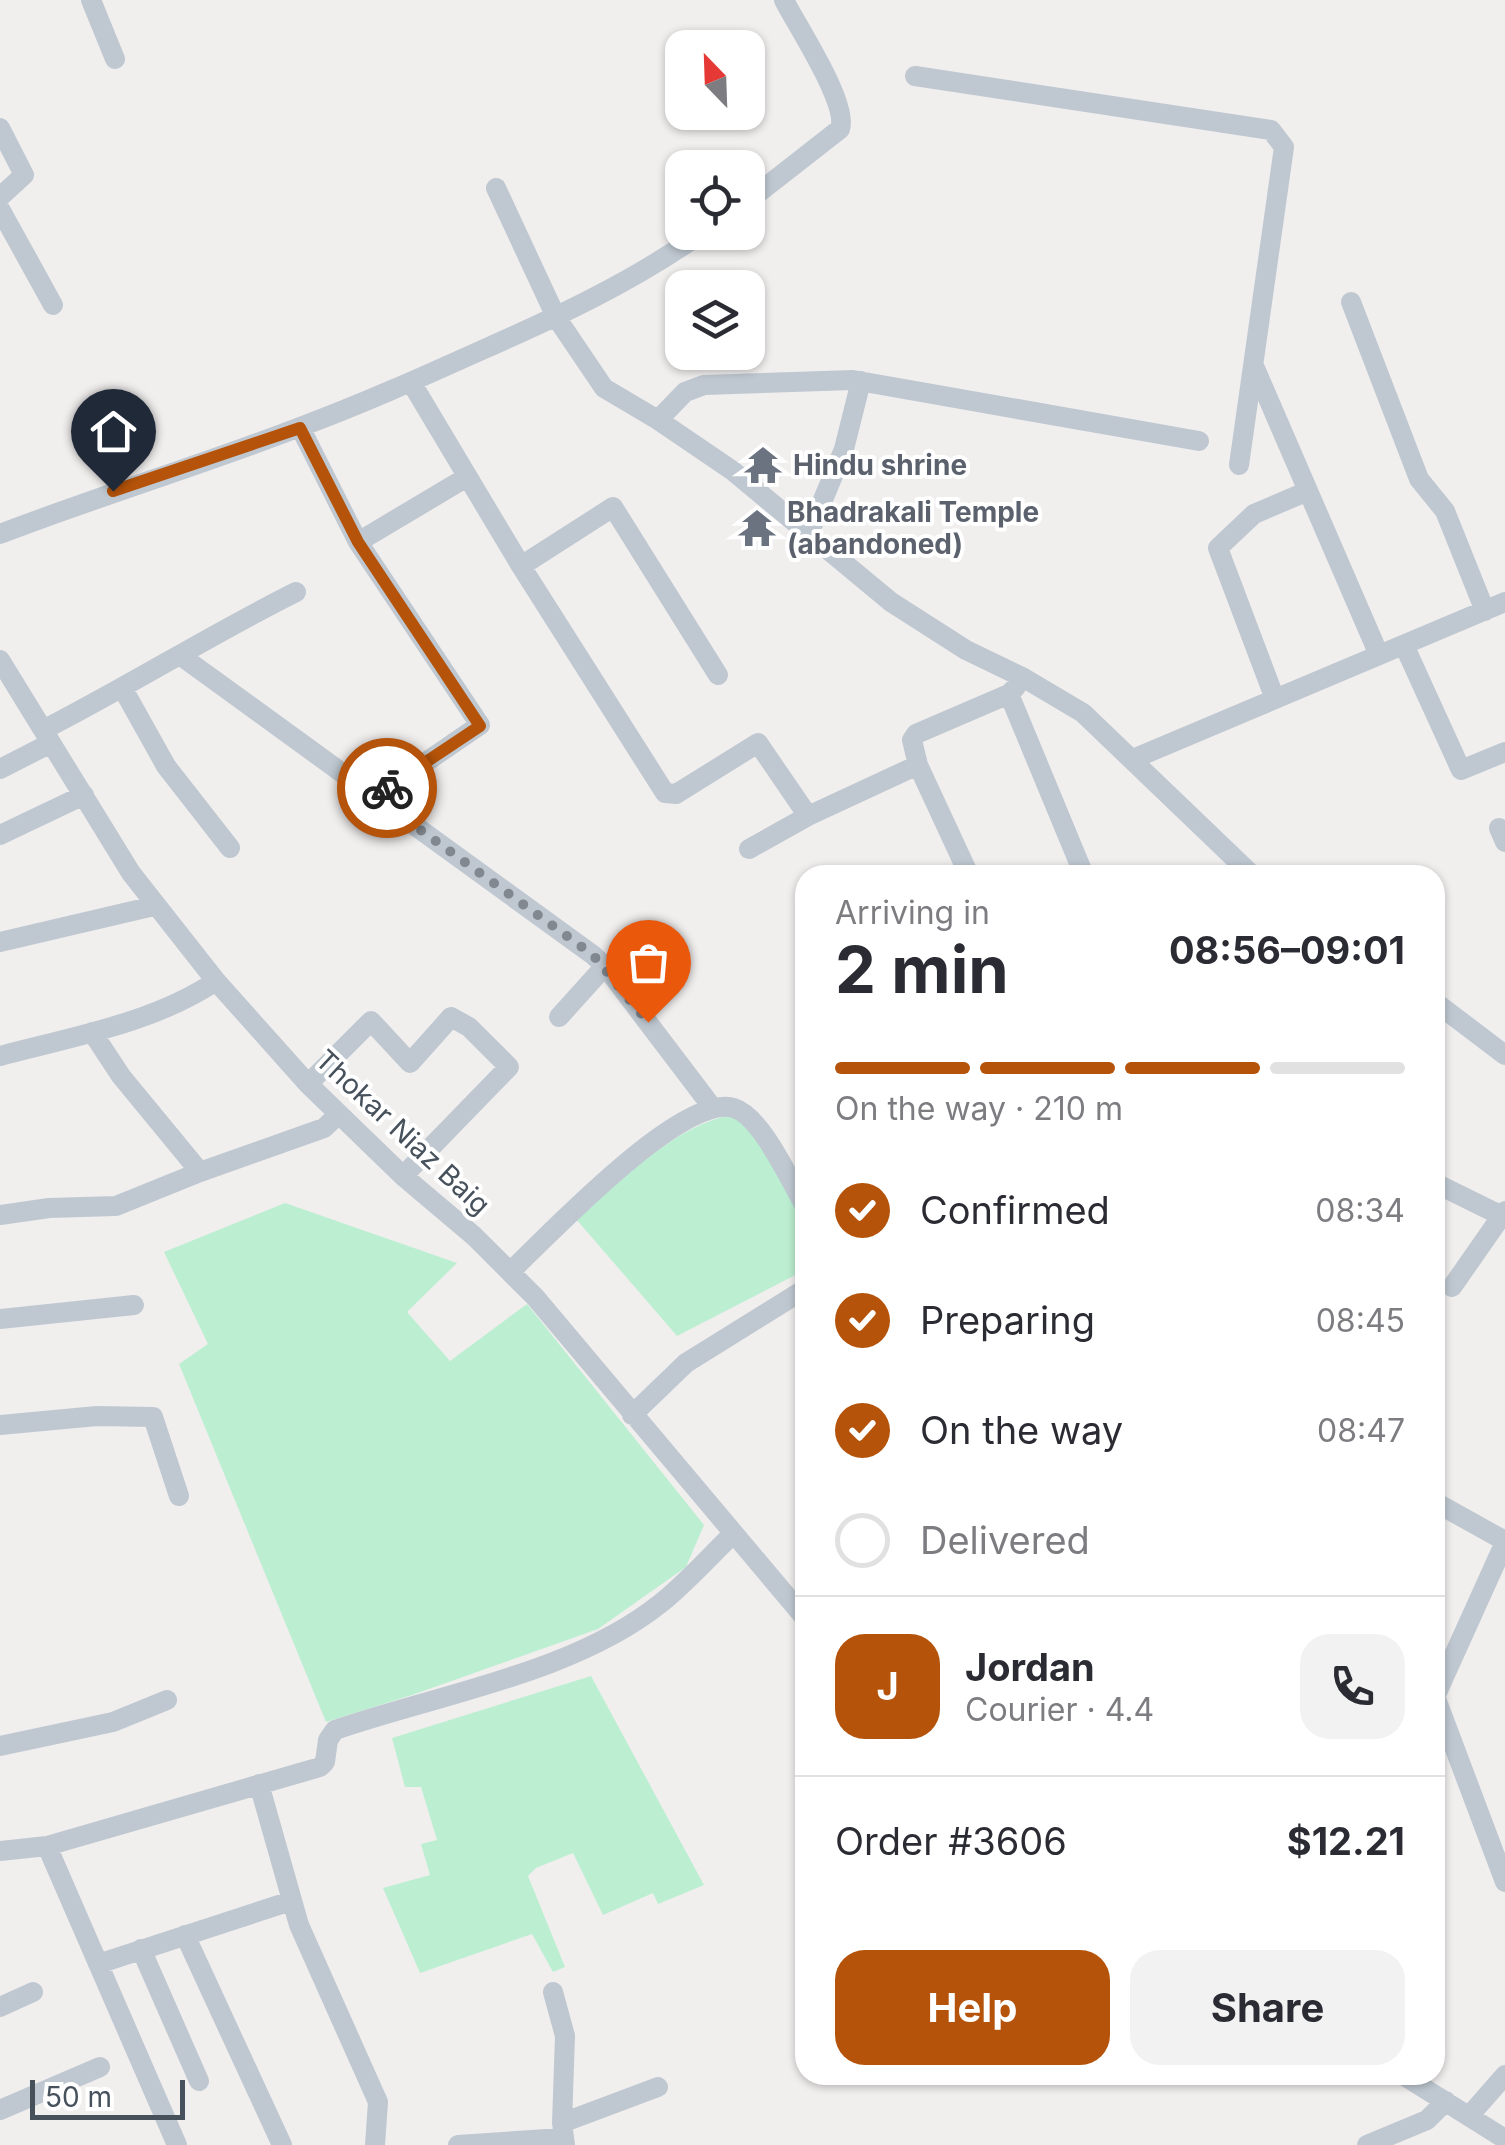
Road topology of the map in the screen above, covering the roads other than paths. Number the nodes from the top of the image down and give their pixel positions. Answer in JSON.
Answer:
{"nodes":[{"id":1,"x":91,"y":0,"type":"edge"},
{"id":2,"x":784,"y":0,"type":"edge"},
{"id":3,"x":115,"y":59,"type":"dead end"},
{"id":4,"x":915,"y":76,"type":"dead end"},
{"id":5,"x":0,"y":128,"type":"edge"},
{"id":6,"x":496,"y":188,"type":"dead end"},
{"id":7,"x":765,"y":188,"type":"edge"},
{"id":8,"x":0,"y":196,"type":"edge"},
{"id":9,"x":0,"y":209,"type":"edge"},
{"id":10,"x":678,"y":250,"type":"edge"},
{"id":11,"x":1351,"y":302,"type":"dead end"},
{"id":12,"x":53,"y":304,"type":"dead end"},
{"id":13,"x":556,"y":317,"type":"junction"},
{"id":14,"x":1253,"y":364,"type":"junction"},
{"id":15,"x":411,"y":382,"type":"junction"},
{"id":16,"x":861,"y":382,"type":"junction"},
{"id":17,"x":658,"y":420,"type":"junction"},
{"id":18,"x":300,"y":428,"type":"junction"},
{"id":19,"x":1199,"y":441,"type":"dead end"},
{"id":20,"x":1239,"y":465,"type":"dead end"},
{"id":21,"x":468,"y":478,"type":"junction"},
{"id":22,"x":1308,"y":490,"type":"junction"},
{"id":23,"x":0,"y":534,"type":"edge"},
{"id":24,"x":808,"y":536,"type":"junction"},
{"id":25,"x":358,"y":542,"type":"junction"},
{"id":26,"x":521,"y":566,"type":"junction"},
{"id":27,"x":296,"y":592,"type":"dead end"},
{"id":28,"x":1495,"y":606,"type":"edge"},
{"id":29,"x":1404,"y":644,"type":"junction"},
{"id":30,"x":1380,"y":655,"type":"junction"},
{"id":31,"x":181,"y":656,"type":"junction"},
{"id":32,"x":0,"y":660,"type":"edge"},
{"id":33,"x":718,"y":675,"type":"dead end"},
{"id":34,"x":1016,"y":686,"type":"junction"},
{"id":35,"x":123,"y":690,"type":"junction"},
{"id":36,"x":1275,"y":700,"type":"junction"},
{"id":37,"x":47,"y":737,"type":"junction"},
{"id":38,"x":1505,"y":752,"type":"edge"},
{"id":39,"x":1133,"y":759,"type":"junction"},
{"id":40,"x":918,"y":765,"type":"junction"},
{"id":41,"x":0,"y":769,"type":"edge"},
{"id":42,"x":84,"y":796,"type":"junction"},
{"id":43,"x":375,"y":797,"type":"junction"},
{"id":44,"x":808,"y":816,"type":"junction"},
{"id":45,"x":0,"y":835,"type":"edge"},
{"id":46,"x":230,"y":848,"type":"dead end"},
{"id":47,"x":749,"y":848,"type":"dead end"},
{"id":48,"x":964,"y":865,"type":"edge"},
{"id":49,"x":1080,"y":865,"type":"edge"},
{"id":50,"x":1242,"y":865,"type":"edge"},
{"id":51,"x":154,"y":906,"type":"junction"},
{"id":52,"x":0,"y":942,"type":"edge"},
{"id":53,"x":605,"y":966,"type":"junction"},
{"id":54,"x":216,"y":981,"type":"junction"},
{"id":55,"x":1445,"y":1010,"type":"edge"},
{"id":56,"x":559,"y":1017,"type":"dead end"},
{"id":57,"x":92,"y":1032,"type":"junction"},
{"id":58,"x":1505,"y":1055,"type":"edge"},
{"id":59,"x":0,"y":1056,"type":"edge"},
{"id":60,"x":308,"y":1084,"type":"junction"},
{"id":61,"x":712,"y":1107,"type":"junction"},
{"id":62,"x":339,"y":1114,"type":"junction"},
{"id":63,"x":200,"y":1172,"type":"junction"},
{"id":64,"x":403,"y":1176,"type":"junction"},
{"id":65,"x":1445,"y":1188,"type":"edge"},
{"id":66,"x":795,"y":1189,"type":"edge"},
{"id":67,"x":1503,"y":1214,"type":"edge"},
{"id":68,"x":0,"y":1215,"type":"edge"},
{"id":69,"x":510,"y":1272,"type":"junction"},
{"id":70,"x":1452,"y":1287,"type":"dead end"},
{"id":71,"x":795,"y":1295,"type":"edge"},
{"id":72,"x":134,"y":1305,"type":"dead end"},
{"id":73,"x":0,"y":1319,"type":"edge"},
{"id":74,"x":632,"y":1415,"type":"junction"},
{"id":75,"x":0,"y":1425,"type":"edge"},
{"id":76,"x":180,"y":1496,"type":"dead end"},
{"id":77,"x":1445,"y":1508,"type":"edge"},
{"id":78,"x":732,"y":1534,"type":"junction"},
{"id":79,"x":1505,"y":1541,"type":"edge"},
{"id":80,"x":795,"y":1606,"type":"edge"},
{"id":81,"x":1445,"y":1674,"type":"edge"},
{"id":82,"x":167,"y":1700,"type":"dead end"},
{"id":83,"x":1445,"y":1722,"type":"edge"},
{"id":84,"x":0,"y":1746,"type":"edge"},
{"id":85,"x":258,"y":1784,"type":"junction"},
{"id":86,"x":47,"y":1846,"type":"junction"},
{"id":87,"x":0,"y":1852,"type":"edge"},
{"id":88,"x":1504,"y":1875,"type":"edge"},
{"id":89,"x":291,"y":1901,"type":"junction"},
{"id":90,"x":185,"y":1935,"type":"junction"},
{"id":91,"x":141,"y":1949,"type":"junction"},
{"id":92,"x":98,"y":1964,"type":"junction"},
{"id":93,"x":33,"y":1992,"type":"dead end"},
{"id":94,"x":553,"y":1992,"type":"dead end"},
{"id":95,"x":0,"y":2006,"type":"edge"},
{"id":96,"x":100,"y":2066,"type":"dead end"},
{"id":97,"x":1505,"y":2075,"type":"edge"},
{"id":98,"x":199,"y":2080,"type":"dead end"},
{"id":99,"x":1420,"y":2085,"type":"edge"},
{"id":100,"x":658,"y":2087,"type":"dead end"},
{"id":101,"x":1446,"y":2101,"type":"junction"},
{"id":102,"x":0,"y":2110,"type":"edge"},
{"id":103,"x":1470,"y":2115,"type":"junction"},
{"id":104,"x":563,"y":2135,"type":"edge"},
{"id":105,"x":1505,"y":2139,"type":"edge"},
{"id":106,"x":177,"y":2145,"type":"edge"},
{"id":107,"x":282,"y":2145,"type":"edge"},
{"id":108,"x":375,"y":2145,"type":"edge"},
{"id":109,"x":458,"y":2145,"type":"edge"},
{"id":110,"x":1367,"y":2145,"type":"edge"}],
"edges":[{"from":1,"to":3,"type":"street"},
{"from":2,"to":7,"type":"street"},
{"from":4,"to":14,"type":"street"},
{"from":5,"to":8,"type":"street"},
{"from":6,"to":13,"type":"street"},
{"from":9,"to":12,"type":"street"},
{"from":10,"to":13,"type":"street"},
{"from":11,"to":28,"type":"street"},
{"from":13,"to":15,"type":"street"},
{"from":13,"to":17,"type":"street"},
{"from":14,"to":20,"type":"street"},
{"from":14,"to":22,"type":"street"},
{"from":15,"to":18,"type":"street"},
{"from":15,"to":21,"type":"street"},
{"from":16,"to":17,"type":"street"},
{"from":16,"to":19,"type":"street"},
{"from":16,"to":24,"type":"street"},
{"from":17,"to":24,"type":"street"},
{"from":18,"to":23,"type":"street"},
{"from":18,"to":25,"type":"street"},
{"from":21,"to":25,"type":"street"},
{"from":21,"to":26,"type":"street"},
{"from":22,"to":30,"type":"street"},
{"from":22,"to":36,"type":"street"},
{"from":24,"to":34,"type":"street"},
{"from":25,"to":43,"type":"street"},
{"from":26,"to":33,"type":"street"},
{"from":26,"to":44,"type":"street"},
{"from":27,"to":31,"type":"street"},
{"from":28,"to":29,"type":"street"},
{"from":29,"to":30,"type":"street"},
{"from":29,"to":38,"type":"street"},
{"from":30,"to":36,"type":"street"},
{"from":31,"to":35,"type":"street"},
{"from":31,"to":43,"type":"street"},
{"from":32,"to":37,"type":"street","name":"Thokar Niaz Baig"},
{"from":34,"to":39,"type":"street"},
{"from":34,"to":40,"type":"street"},
{"from":34,"to":49,"type":"street"},
{"from":35,"to":37,"type":"street"},
{"from":35,"to":46,"type":"street"},
{"from":36,"to":39,"type":"street"},
{"from":37,"to":41,"type":"street"},
{"from":37,"to":42,"type":"street","name":"Thokar Niaz Baig"},
{"from":39,"to":50,"type":"street"},
{"from":40,"to":44,"type":"street"},
{"from":40,"to":48,"type":"street"},
{"from":42,"to":45,"type":"street"},
{"from":42,"to":51,"type":"street","name":"Thokar Niaz Baig"},
{"from":43,"to":53,"type":"street"},
{"from":44,"to":47,"type":"street"},
{"from":51,"to":52,"type":"street"},
{"from":51,"to":54,"type":"street","name":"Thokar Niaz Baig"},
{"from":53,"to":56,"type":"street"},
{"from":53,"to":61,"type":"street"},
{"from":54,"to":57,"type":"street"},
{"from":54,"to":60,"type":"street","name":"Thokar Niaz Baig"},
{"from":55,"to":58,"type":"street"},
{"from":57,"to":59,"type":"street"},
{"from":57,"to":63,"type":"street"},
{"from":60,"to":62,"type":"street","name":"Thokar Niaz Baig"},
{"from":60,"to":64,"type":"street"},
{"from":61,"to":66,"type":"street"},
{"from":61,"to":69,"type":"street"},
{"from":62,"to":63,"type":"street"},
{"from":62,"to":64,"type":"street","name":"Thokar Niaz Baig"},
{"from":63,"to":68,"type":"street"},
{"from":64,"to":69,"type":"street","name":"Thokar Niaz Baig"},
{"from":65,"to":67,"type":"street"},
{"from":67,"to":70,"type":"street"},
{"from":69,"to":74,"type":"street","name":"Thokar Niaz Baig"},
{"from":71,"to":74,"type":"street"},
{"from":72,"to":73,"type":"street"},
{"from":74,"to":78,"type":"street","name":"Thokar Niaz Baig"},
{"from":75,"to":76,"type":"street"},
{"from":77,"to":79,"type":"street"},
{"from":78,"to":80,"type":"street","name":"Thokar Niaz Baig"},
{"from":78,"to":85,"type":"street"},
{"from":79,"to":81,"type":"street"},
{"from":82,"to":84,"type":"street"},
{"from":83,"to":88,"type":"street"},
{"from":85,"to":86,"type":"street"},
{"from":85,"to":89,"type":"street"},
{"from":86,"to":87,"type":"street"},
{"from":86,"to":92,"type":"street"},
{"from":89,"to":90,"type":"street"},
{"from":89,"to":108,"type":"street"},
{"from":90,"to":91,"type":"street"},
{"from":90,"to":107,"type":"street"},
{"from":91,"to":92,"type":"street"},
{"from":91,"to":98,"type":"street"},
{"from":92,"to":106,"type":"street"},
{"from":93,"to":95,"type":"street"},
{"from":94,"to":104,"type":"street"},
{"from":96,"to":102,"type":"street"},
{"from":97,"to":103,"type":"street"},
{"from":99,"to":101,"type":"street"},
{"from":100,"to":104,"type":"street"},
{"from":101,"to":103,"type":"street"},
{"from":101,"to":110,"type":"street"},
{"from":103,"to":105,"type":"street"},
{"from":104,"to":109,"type":"street"}]}
